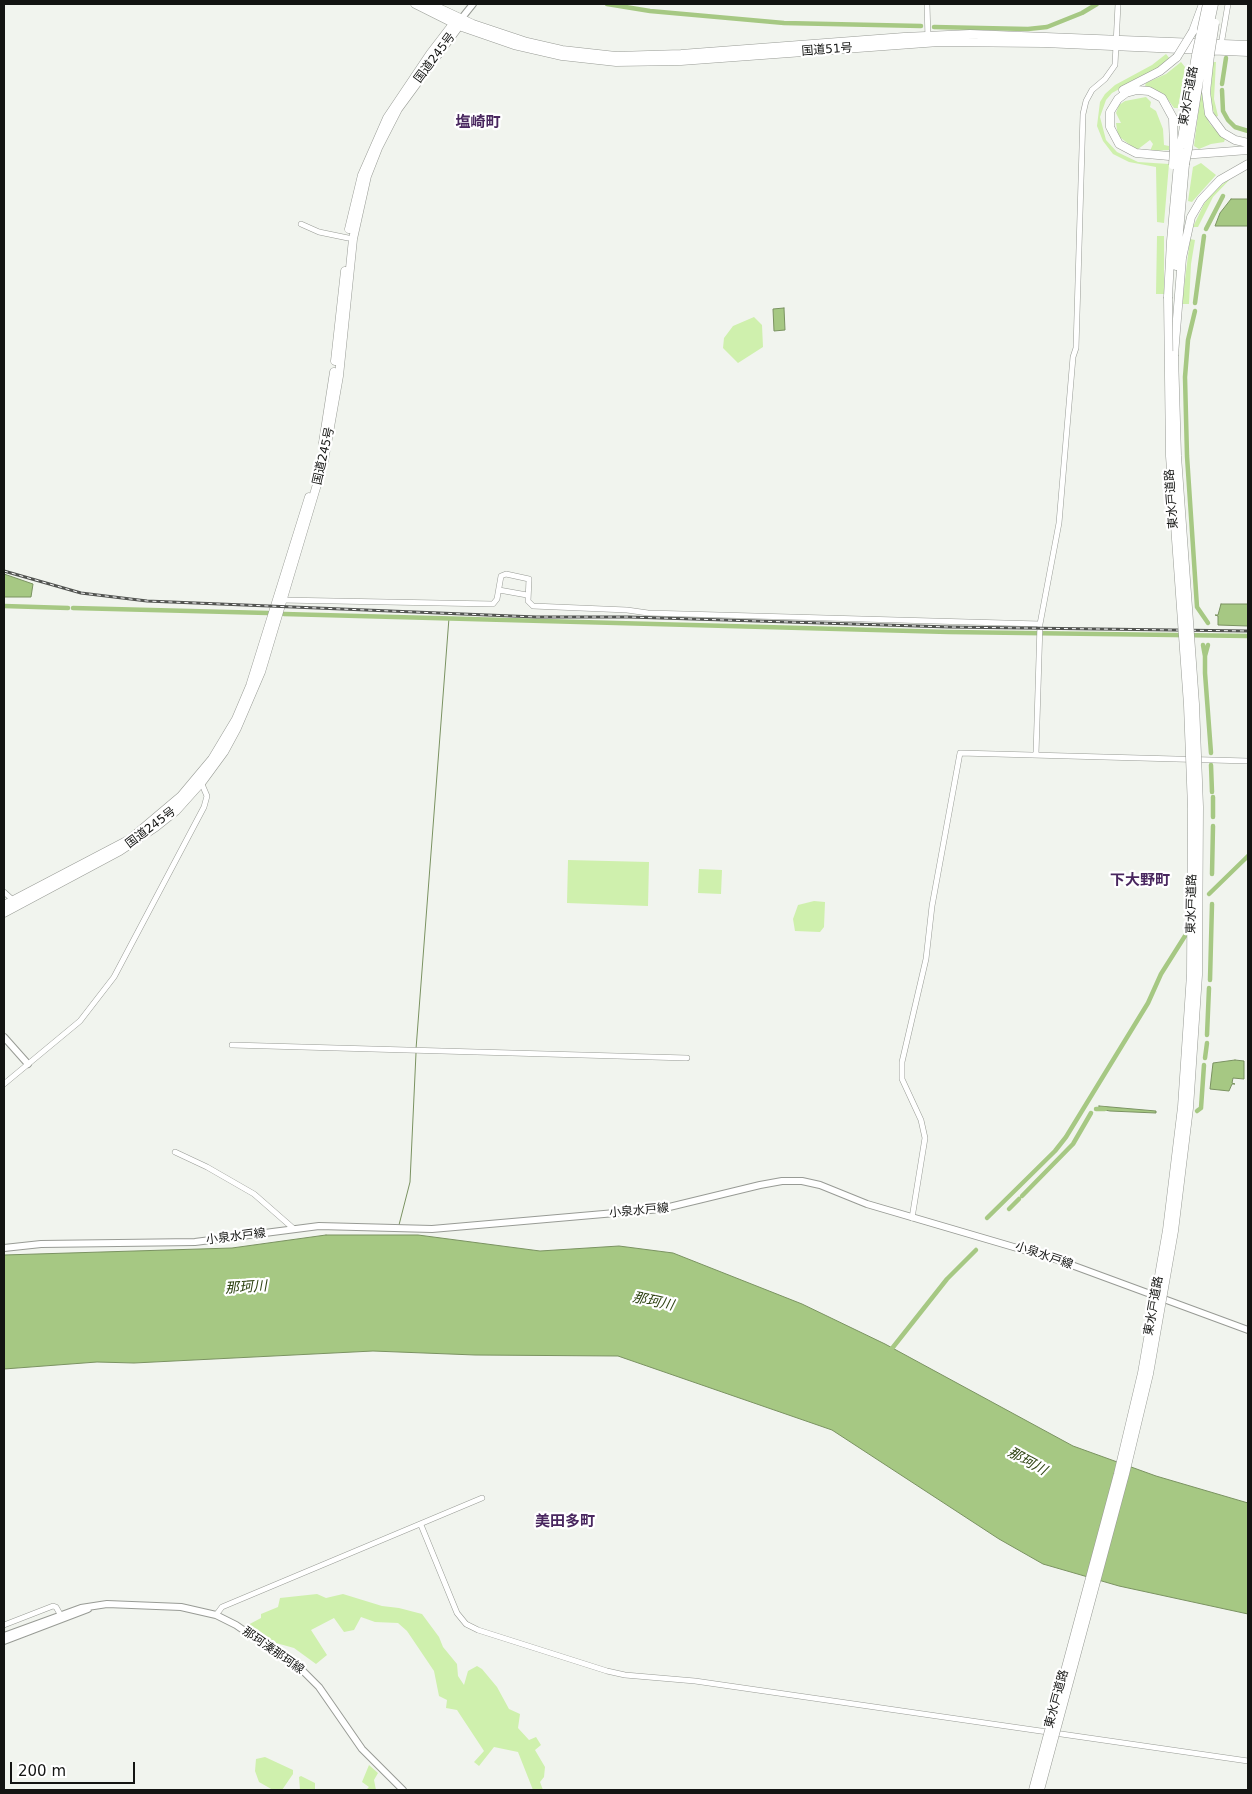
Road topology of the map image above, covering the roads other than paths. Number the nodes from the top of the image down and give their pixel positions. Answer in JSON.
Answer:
{"nodes":[{"id":1,"x":415,"y":4,"type":"edge"},
{"id":2,"x":430,"y":4,"type":"edge"},
{"id":3,"x":473,"y":4,"type":"edge"},
{"id":4,"x":927,"y":4,"type":"edge"},
{"id":5,"x":1118,"y":4,"type":"edge"},
{"id":6,"x":1202,"y":4,"type":"edge"},
{"id":7,"x":1207,"y":4,"type":"edge"},
{"id":8,"x":1214,"y":4,"type":"edge"},
{"id":9,"x":1218,"y":4,"type":"edge"},
{"id":10,"x":1228,"y":4,"type":"edge"},
{"id":11,"x":458,"y":23,"type":"junction"},
{"id":12,"x":928,"y":32,"type":"junction"},
{"id":13,"x":1117,"y":43,"type":"junction"},
{"id":14,"x":1248,"y":45,"type":"edge"},
{"id":15,"x":1221,"y":47,"type":"junction"},
{"id":16,"x":1248,"y":52,"type":"edge"},
{"id":17,"x":1203,"y":56,"type":"junction"},
{"id":18,"x":1248,"y":143,"type":"edge"},
{"id":19,"x":1180,"y":150,"type":"junction"},
{"id":20,"x":1248,"y":150,"type":"edge"},
{"id":21,"x":1248,"y":154,"type":"edge"},
{"id":22,"x":1179,"y":164,"type":"junction"},
{"id":23,"x":1248,"y":164,"type":"edge"},
{"id":24,"x":301,"y":224,"type":"dead end"},
{"id":25,"x":348,"y":238,"type":"junction"},
{"id":26,"x":1174,"y":298,"type":"junction"},
{"id":27,"x":499,"y":590,"type":"junction"},
{"id":28,"x":527,"y":595,"type":"junction"},
{"id":29,"x":280,"y":600,"type":"junction"},
{"id":30,"x":1040,"y":624,"type":"junction"},
{"id":31,"x":1036,"y":754,"type":"junction"},
{"id":32,"x":1248,"y":761,"type":"edge"},
{"id":33,"x":200,"y":780,"type":"junction"},
{"id":34,"x":4,"y":892,"type":"edge"},
{"id":35,"x":16,"y":903,"type":"junction"},
{"id":36,"x":4,"y":905,"type":"edge"},
{"id":37,"x":4,"y":913,"type":"edge"},
{"id":38,"x":4,"y":1037,"type":"edge"},
{"id":39,"x":232,"y":1045,"type":"dead end"},
{"id":40,"x":687,"y":1058,"type":"dead end"},
{"id":41,"x":28,"y":1064,"type":"junction"},
{"id":42,"x":4,"y":1084,"type":"edge"},
{"id":43,"x":175,"y":1152,"type":"dead end"},
{"id":44,"x":912,"y":1218,"type":"junction"},
{"id":45,"x":294,"y":1230,"type":"junction"},
{"id":46,"x":4,"y":1248,"type":"edge"},
{"id":47,"x":1248,"y":1330,"type":"edge"},
{"id":48,"x":482,"y":1498,"type":"dead end"},
{"id":49,"x":421,"y":1525,"type":"junction"},
{"id":50,"x":91,"y":1607,"type":"junction"},
{"id":51,"x":60,"y":1614,"type":"junction"},
{"id":52,"x":216,"y":1615,"type":"junction"},
{"id":53,"x":4,"y":1625,"type":"edge"},
{"id":54,"x":4,"y":1636,"type":"edge"},
{"id":55,"x":4,"y":1641,"type":"edge"},
{"id":56,"x":1248,"y":1760,"type":"edge"},
{"id":57,"x":403,"y":1790,"type":"edge"},
{"id":58,"x":1033,"y":1790,"type":"edge"},
{"id":59,"x":1040,"y":1790,"type":"edge"}],
"edges":[{"from":1,"to":11,"type":"highway","name":"国道51号"},
{"from":2,"to":11,"type":"highway","name":"国道51号"},
{"from":3,"to":11,"type":"main road"},
{"from":4,"to":12,"type":"street"},
{"from":5,"to":13,"type":"street"},
{"from":6,"to":21,"type":"highway","bridge":true},
{"from":7,"to":17,"type":"highway","name":"東水戸道路","bridge":true},
{"from":8,"to":17,"type":"highway","name":"東水戸道路","bridge":true},
{"from":9,"to":17,"type":"highway","bridge":true},
{"from":10,"to":15,"type":"street"},
{"from":11,"to":12,"type":"highway","name":"国道51号"},
{"from":11,"to":25,"type":"highway","name":"国道245号"},
{"from":11,"to":29,"type":"highway","name":"国道245号"},
{"from":12,"to":13,"type":"highway","name":"国道51号"},
{"from":13,"to":15,"type":"highway","name":"国道51号"},
{"from":13,"to":30,"type":"street"},
{"from":14,"to":15,"type":"highway","name":"国道51号"},
{"from":15,"to":16,"type":"highway","name":"国道51号"},
{"from":17,"to":18,"type":"highway"},
{"from":17,"to":19,"type":"highway","name":"東水戸道路"},
{"from":19,"to":20,"type":"highway"},
{"from":19,"to":22,"type":"highway","name":"東水戸道路","bridge":true},
{"from":19,"to":22,"type":"highway","bridge":true},
{"from":22,"to":26,"type":"highway","name":"東水戸道路"},
{"from":22,"to":26,"type":"highway","name":"東水戸道路"},
{"from":23,"to":26,"type":"highway"},
{"from":24,"to":25,"type":"street"},
{"from":25,"to":29,"type":"highway","name":"国道245号"},
{"from":26,"to":58,"type":"highway","name":"東水戸道路","bridge":true},
{"from":26,"to":59,"type":"highway","name":"東水戸道路","bridge":true},
{"from":27,"to":28,"type":"street"},
{"from":27,"to":28,"type":"street"},
{"from":27,"to":29,"type":"street"},
{"from":28,"to":30,"type":"street"},
{"from":29,"to":33,"type":"highway","name":"国道245号"},
{"from":30,"to":31,"type":"street"},
{"from":31,"to":32,"type":"street"},
{"from":31,"to":44,"type":"street"},
{"from":33,"to":35,"type":"highway","name":"国道245号"},
{"from":33,"to":41,"type":"street"},
{"from":34,"to":35,"type":"street"},
{"from":35,"to":36,"type":"highway","name":"国道245号"},
{"from":35,"to":37,"type":"highway","name":"国道245号"},
{"from":38,"to":41,"type":"main road"},
{"from":39,"to":40,"type":"street"},
{"from":41,"to":42,"type":"street"},
{"from":43,"to":45,"type":"street"},
{"from":44,"to":45,"type":"main road","name":"小泉水戸線"},
{"from":44,"to":47,"type":"main road","name":"小泉水戸線"},
{"from":45,"to":46,"type":"main road","name":"小泉水戸線"},
{"from":48,"to":49,"type":"street"},
{"from":49,"to":52,"type":"street"},
{"from":49,"to":56,"type":"street"},
{"from":50,"to":51,"type":"main road","name":"那珂湊那珂線"},
{"from":50,"to":52,"type":"main road","name":"那珂湊那珂線"},
{"from":50,"to":55,"type":"main road","name":"那珂湊那珂線"},
{"from":51,"to":53,"type":"street"},
{"from":51,"to":54,"type":"main road","name":"那珂湊那珂線"},
{"from":52,"to":57,"type":"main road","name":"那珂湊那珂線"}]}
